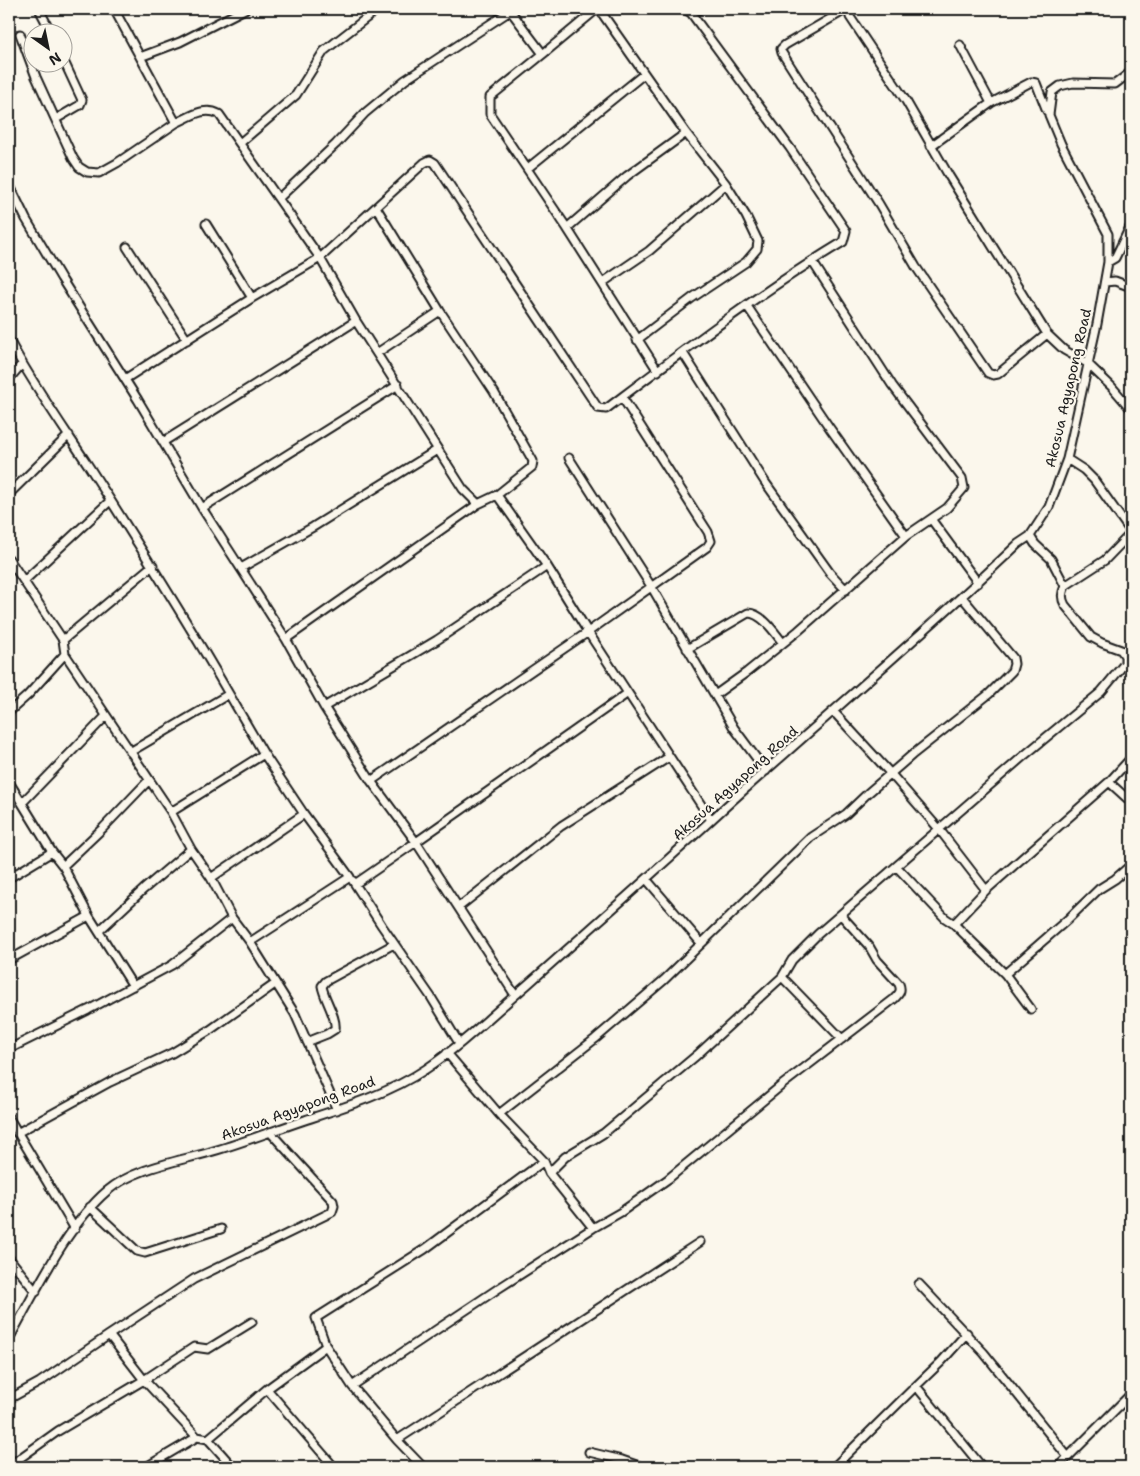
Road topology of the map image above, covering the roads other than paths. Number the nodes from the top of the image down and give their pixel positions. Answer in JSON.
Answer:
{"nodes":[{"id":1,"x":39,"y":9,"type":"edge"},
{"id":2,"x":114,"y":9,"type":"edge"},
{"id":3,"x":245,"y":9,"type":"edge"},
{"id":4,"x":378,"y":9,"type":"edge"},
{"id":5,"x":598,"y":9,"type":"edge"},
{"id":6,"x":684,"y":9,"type":"edge"},
{"id":7,"x":701,"y":9,"type":"edge"},
{"id":8,"x":848,"y":9,"type":"edge"},
{"id":9,"x":510,"y":10,"type":"edge"},
{"id":10,"x":691,"y":13,"type":"junction"},
{"id":11,"x":46,"y":22,"type":"edge"},
{"id":12,"x":20,"y":34,"type":"dead end"},
{"id":13,"x":960,"y":45,"type":"dead end"},
{"id":14,"x":542,"y":54,"type":"junction"},
{"id":15,"x":140,"y":57,"type":"junction"},
{"id":16,"x":69,"y":72,"type":"edge"},
{"id":17,"x":1131,"y":72,"type":"edge"},
{"id":18,"x":644,"y":74,"type":"junction"},
{"id":19,"x":991,"y":103,"type":"junction"},
{"id":20,"x":1049,"y":115,"type":"junction"},
{"id":21,"x":56,"y":119,"type":"junction"},
{"id":22,"x":176,"y":123,"type":"junction"},
{"id":23,"x":686,"y":132,"type":"junction"},
{"id":24,"x":240,"y":143,"type":"junction"},
{"id":25,"x":931,"y":146,"type":"junction"},
{"id":26,"x":528,"y":168,"type":"junction"},
{"id":27,"x":9,"y":184,"type":"edge"},
{"id":28,"x":726,"y":184,"type":"junction"},
{"id":29,"x":279,"y":198,"type":"junction"},
{"id":30,"x":376,"y":207,"type":"junction"},
{"id":31,"x":206,"y":224,"type":"dead end"},
{"id":32,"x":1131,"y":225,"type":"edge"},
{"id":33,"x":567,"y":228,"type":"junction"},
{"id":34,"x":128,"y":247,"type":"dead end"},
{"id":35,"x":320,"y":258,"type":"junction"},
{"id":36,"x":812,"y":261,"type":"junction"},
{"id":37,"x":1108,"y":262,"type":"junction"},
{"id":38,"x":1105,"y":282,"type":"junction"},
{"id":39,"x":602,"y":283,"type":"junction"},
{"id":40,"x":1131,"y":287,"type":"edge"},
{"id":41,"x":252,"y":298,"type":"junction"},
{"id":42,"x":747,"y":306,"type":"junction"},
{"id":43,"x":440,"y":311,"type":"junction"},
{"id":44,"x":356,"y":321,"type":"junction"},
{"id":45,"x":1046,"y":334,"type":"junction"},
{"id":46,"x":9,"y":340,"type":"edge"},
{"id":47,"x":187,"y":340,"type":"junction"},
{"id":48,"x":637,"y":340,"type":"junction"},
{"id":49,"x":377,"y":353,"type":"junction"},
{"id":50,"x":683,"y":353,"type":"junction"},
{"id":51,"x":1087,"y":363,"type":"junction"},
{"id":52,"x":22,"y":364,"type":"junction"},
{"id":53,"x":658,"y":371,"type":"junction"},
{"id":54,"x":9,"y":379,"type":"edge"},
{"id":55,"x":125,"y":379,"type":"junction"},
{"id":56,"x":398,"y":385,"type":"junction"},
{"id":57,"x":622,"y":397,"type":"junction"},
{"id":58,"x":1131,"y":408,"type":"edge"},
{"id":59,"x":69,"y":436,"type":"junction"},
{"id":60,"x":163,"y":442,"type":"junction"},
{"id":61,"x":437,"y":450,"type":"junction"},
{"id":62,"x":569,"y":458,"type":"dead end"},
{"id":63,"x":1067,"y":460,"type":"junction"},
{"id":64,"x":9,"y":494,"type":"edge"},
{"id":65,"x":497,"y":495,"type":"junction"},
{"id":66,"x":110,"y":501,"type":"junction"},
{"id":67,"x":478,"y":504,"type":"junction"},
{"id":68,"x":202,"y":508,"type":"junction"},
{"id":69,"x":931,"y":519,"type":"junction"},
{"id":70,"x":1131,"y":532,"type":"edge"},
{"id":71,"x":906,"y":536,"type":"junction"},
{"id":72,"x":1030,"y":536,"type":"junction"},
{"id":73,"x":9,"y":559,"type":"edge"},
{"id":74,"x":153,"y":564,"type":"junction"},
{"id":75,"x":547,"y":566,"type":"junction"},
{"id":76,"x":241,"y":568,"type":"junction"},
{"id":77,"x":24,"y":581,"type":"junction"},
{"id":78,"x":978,"y":583,"type":"junction"},
{"id":79,"x":651,"y":586,"type":"junction"},
{"id":80,"x":1065,"y":586,"type":"junction"},
{"id":81,"x":846,"y":590,"type":"junction"},
{"id":82,"x":962,"y":597,"type":"junction"},
{"id":83,"x":588,"y":632,"type":"junction"},
{"id":84,"x":286,"y":639,"type":"junction"},
{"id":85,"x":63,"y":640,"type":"junction"},
{"id":86,"x":783,"y":643,"type":"junction"},
{"id":87,"x":687,"y":649,"type":"junction"},
{"id":88,"x":65,"y":654,"type":"junction"},
{"id":89,"x":628,"y":693,"type":"junction"},
{"id":90,"x":229,"y":694,"type":"junction"},
{"id":91,"x":715,"y":695,"type":"junction"},
{"id":92,"x":324,"y":707,"type":"junction"},
{"id":93,"x":9,"y":712,"type":"edge"},
{"id":94,"x":833,"y":712,"type":"junction"},
{"id":95,"x":106,"y":716,"type":"junction"},
{"id":96,"x":130,"y":752,"type":"junction"},
{"id":97,"x":264,"y":754,"type":"junction"},
{"id":98,"x":669,"y":757,"type":"junction"},
{"id":99,"x":1131,"y":758,"type":"edge"},
{"id":100,"x":766,"y":771,"type":"junction"},
{"id":101,"x":891,"y":774,"type":"junction"},
{"id":102,"x":149,"y":780,"type":"junction"},
{"id":103,"x":371,"y":781,"type":"junction"},
{"id":104,"x":1109,"y":782,"type":"junction"},
{"id":105,"x":10,"y":787,"type":"edge"},
{"id":106,"x":1131,"y":802,"type":"edge"},
{"id":107,"x":22,"y":803,"type":"junction"},
{"id":108,"x":171,"y":812,"type":"junction"},
{"id":109,"x":304,"y":814,"type":"junction"},
{"id":110,"x":711,"y":820,"type":"junction"},
{"id":111,"x":939,"y":830,"type":"junction"},
{"id":112,"x":416,"y":842,"type":"junction"},
{"id":113,"x":191,"y":849,"type":"junction"},
{"id":114,"x":52,"y":852,"type":"junction"},
{"id":115,"x":1131,"y":865,"type":"edge"},
{"id":116,"x":63,"y":866,"type":"junction"},
{"id":117,"x":897,"y":866,"type":"junction"},
{"id":118,"x":350,"y":877,"type":"junction"},
{"id":119,"x":9,"y":878,"type":"edge"},
{"id":120,"x":211,"y":878,"type":"junction"},
{"id":121,"x":647,"y":880,"type":"junction"},
{"id":122,"x":356,"y":884,"type":"junction"},
{"id":123,"x":986,"y":890,"type":"junction"},
{"id":124,"x":459,"y":907,"type":"junction"},
{"id":125,"x":841,"y":915,"type":"junction"},
{"id":126,"x":89,"y":916,"type":"junction"},
{"id":127,"x":232,"y":918,"type":"junction"},
{"id":128,"x":954,"y":924,"type":"junction"},
{"id":129,"x":99,"y":932,"type":"junction"},
{"id":130,"x":250,"y":942,"type":"junction"},
{"id":131,"x":701,"y":943,"type":"junction"},
{"id":132,"x":394,"y":944,"type":"junction"},
{"id":133,"x":9,"y":960,"type":"edge"},
{"id":134,"x":1005,"y":974,"type":"junction"},
{"id":135,"x":782,"y":977,"type":"junction"},
{"id":136,"x":275,"y":984,"type":"junction"},
{"id":137,"x":133,"y":986,"type":"junction"},
{"id":138,"x":516,"y":995,"type":"junction"},
{"id":139,"x":1031,"y":1009,"type":"dead end"},
{"id":140,"x":842,"y":1039,"type":"junction"},
{"id":141,"x":307,"y":1042,"type":"junction"},
{"id":142,"x":459,"y":1043,"type":"junction"},
{"id":143,"x":9,"y":1049,"type":"edge"},
{"id":144,"x":447,"y":1053,"type":"junction"},
{"id":145,"x":337,"y":1110,"type":"junction"},
{"id":146,"x":499,"y":1114,"type":"junction"},
{"id":147,"x":9,"y":1118,"type":"edge"},
{"id":148,"x":270,"y":1132,"type":"junction"},
{"id":149,"x":17,"y":1133,"type":"junction"},
{"id":150,"x":544,"y":1161,"type":"junction"},
{"id":151,"x":549,"y":1173,"type":"junction"},
{"id":152,"x":90,"y":1208,"type":"junction"},
{"id":153,"x":593,"y":1228,"type":"junction"},
{"id":154,"x":74,"y":1229,"type":"junction"},
{"id":155,"x":221,"y":1229,"type":"dead end"},
{"id":156,"x":700,"y":1242,"type":"dead end"},
{"id":157,"x":9,"y":1258,"type":"edge"},
{"id":158,"x":919,"y":1284,"type":"dead end"},
{"id":159,"x":36,"y":1292,"type":"junction"},
{"id":160,"x":252,"y":1322,"type":"dead end"},
{"id":161,"x":966,"y":1333,"type":"junction"},
{"id":162,"x":109,"y":1335,"type":"junction"},
{"id":163,"x":9,"y":1339,"type":"edge"},
{"id":164,"x":326,"y":1346,"type":"junction"},
{"id":165,"x":144,"y":1380,"type":"junction"},
{"id":166,"x":352,"y":1386,"type":"junction"},
{"id":167,"x":916,"y":1386,"type":"junction"},
{"id":168,"x":266,"y":1390,"type":"junction"},
{"id":169,"x":1131,"y":1394,"type":"edge"},
{"id":170,"x":9,"y":1398,"type":"edge"},
{"id":171,"x":197,"y":1437,"type":"junction"},
{"id":172,"x":208,"y":1439,"type":"junction"},
{"id":173,"x":397,"y":1440,"type":"junction"},
{"id":174,"x":589,"y":1452,"type":"dead end"},
{"id":175,"x":1068,"y":1457,"type":"junction"},
{"id":176,"x":9,"y":1466,"type":"edge"},
{"id":177,"x":146,"y":1467,"type":"edge"},
{"id":178,"x":233,"y":1467,"type":"edge"},
{"id":179,"x":334,"y":1467,"type":"edge"},
{"id":180,"x":423,"y":1467,"type":"edge"},
{"id":181,"x":642,"y":1467,"type":"edge"},
{"id":182,"x":834,"y":1467,"type":"edge"},
{"id":183,"x":982,"y":1467,"type":"edge"},
{"id":184,"x":1058,"y":1467,"type":"edge"}],
"edges":[{"from":1,"to":11,"type":"street"},
{"from":2,"to":15,"type":"street"},
{"from":3,"to":15,"type":"street"},
{"from":4,"to":24,"type":"street"},
{"from":5,"to":14,"type":"street"},
{"from":5,"to":18,"type":"street"},
{"from":6,"to":10,"type":"street"},
{"from":7,"to":10,"type":"street"},
{"from":8,"to":25,"type":"street"},
{"from":8,"to":45,"type":"street"},
{"from":9,"to":14,"type":"street"},
{"from":9,"to":29,"type":"street"},
{"from":10,"to":36,"type":"street"},
{"from":12,"to":21,"type":"street"},
{"from":13,"to":19,"type":"street"},
{"from":14,"to":26,"type":"street"},
{"from":15,"to":22,"type":"street"},
{"from":16,"to":21,"type":"street"},
{"from":17,"to":20,"type":"street"},
{"from":18,"to":23,"type":"street"},
{"from":18,"to":26,"type":"street"},
{"from":19,"to":20,"type":"street","name":"Akosua Agyapong Road"},
{"from":19,"to":25,"type":"street"},
{"from":20,"to":37,"type":"street","name":"Akosua Agyapong Road"},
{"from":21,"to":22,"type":"street"},
{"from":22,"to":24,"type":"street"},
{"from":23,"to":28,"type":"street"},
{"from":23,"to":33,"type":"street"},
{"from":24,"to":29,"type":"street"},
{"from":25,"to":45,"type":"street"},
{"from":26,"to":33,"type":"street"},
{"from":27,"to":55,"type":"street"},
{"from":28,"to":39,"type":"street"},
{"from":28,"to":48,"type":"street"},
{"from":29,"to":35,"type":"street"},
{"from":30,"to":35,"type":"street"},
{"from":30,"to":43,"type":"street"},
{"from":30,"to":57,"type":"street"},
{"from":31,"to":41,"type":"street"},
{"from":32,"to":37,"type":"street"},
{"from":33,"to":39,"type":"street"},
{"from":34,"to":47,"type":"street"},
{"from":35,"to":41,"type":"street"},
{"from":35,"to":44,"type":"street"},
{"from":36,"to":42,"type":"street"},
{"from":36,"to":69,"type":"street"},
{"from":37,"to":38,"type":"street","name":"Akosua Agyapong Road"},
{"from":38,"to":40,"type":"street"},
{"from":38,"to":51,"type":"street","name":"Akosua Agyapong Road"},
{"from":39,"to":48,"type":"street"},
{"from":41,"to":47,"type":"street"},
{"from":42,"to":50,"type":"street"},
{"from":42,"to":71,"type":"street"},
{"from":43,"to":49,"type":"street"},
{"from":43,"to":65,"type":"street"},
{"from":44,"to":49,"type":"street"},
{"from":44,"to":60,"type":"street"},
{"from":45,"to":51,"type":"street"},
{"from":46,"to":52,"type":"street"},
{"from":47,"to":55,"type":"street"},
{"from":48,"to":53,"type":"street"},
{"from":49,"to":56,"type":"street"},
{"from":50,"to":53,"type":"street"},
{"from":50,"to":81,"type":"street"},
{"from":51,"to":58,"type":"street"},
{"from":51,"to":63,"type":"street","name":"Akosua Agyapong Road"},
{"from":52,"to":54,"type":"street"},
{"from":52,"to":59,"type":"street"},
{"from":53,"to":57,"type":"street"},
{"from":55,"to":60,"type":"street"},
{"from":56,"to":61,"type":"street"},
{"from":56,"to":68,"type":"street"},
{"from":57,"to":79,"type":"street"},
{"from":59,"to":64,"type":"street"},
{"from":59,"to":66,"type":"street"},
{"from":60,"to":68,"type":"street"},
{"from":61,"to":67,"type":"street"},
{"from":61,"to":76,"type":"street"},
{"from":62,"to":79,"type":"street"},
{"from":63,"to":70,"type":"street"},
{"from":63,"to":72,"type":"street","name":"Akosua Agyapong Road"},
{"from":65,"to":67,"type":"street"},
{"from":65,"to":75,"type":"street"},
{"from":66,"to":74,"type":"street"},
{"from":66,"to":77,"type":"street"},
{"from":67,"to":84,"type":"street"},
{"from":68,"to":76,"type":"street"},
{"from":69,"to":71,"type":"street"},
{"from":69,"to":78,"type":"street"},
{"from":70,"to":80,"type":"street"},
{"from":71,"to":81,"type":"street"},
{"from":72,"to":78,"type":"street","name":"Akosua Agyapong Road"},
{"from":72,"to":80,"type":"street"},
{"from":73,"to":77,"type":"street"},
{"from":74,"to":85,"type":"street"},
{"from":74,"to":90,"type":"street"},
{"from":75,"to":83,"type":"street"},
{"from":75,"to":92,"type":"street"},
{"from":76,"to":84,"type":"street"},
{"from":77,"to":85,"type":"street"},
{"from":78,"to":82,"type":"street","name":"Akosua Agyapong Road"},
{"from":79,"to":83,"type":"street"},
{"from":79,"to":87,"type":"street"},
{"from":80,"to":111,"type":"street"},
{"from":81,"to":86,"type":"street"},
{"from":82,"to":94,"type":"street","name":"Akosua Agyapong Road"},
{"from":82,"to":101,"type":"street"},
{"from":83,"to":89,"type":"street"},
{"from":83,"to":103,"type":"street"},
{"from":84,"to":92,"type":"street"},
{"from":85,"to":88,"type":"street"},
{"from":86,"to":87,"type":"street"},
{"from":86,"to":91,"type":"street"},
{"from":87,"to":91,"type":"street"},
{"from":88,"to":93,"type":"street"},
{"from":88,"to":95,"type":"street"},
{"from":89,"to":98,"type":"street"},
{"from":89,"to":112,"type":"street"},
{"from":90,"to":96,"type":"street"},
{"from":90,"to":97,"type":"street"},
{"from":91,"to":100,"type":"street"},
{"from":92,"to":103,"type":"street"},
{"from":94,"to":100,"type":"street","name":"Akosua Agyapong Road"},
{"from":94,"to":101,"type":"street"},
{"from":95,"to":96,"type":"street"},
{"from":95,"to":107,"type":"street"},
{"from":96,"to":102,"type":"street"},
{"from":97,"to":108,"type":"street"},
{"from":97,"to":109,"type":"street"},
{"from":98,"to":110,"type":"street"},
{"from":98,"to":124,"type":"street"},
{"from":99,"to":104,"type":"street"},
{"from":100,"to":110,"type":"street","name":"Akosua Agyapong Road"},
{"from":101,"to":111,"type":"street"},
{"from":101,"to":131,"type":"street"},
{"from":102,"to":108,"type":"street"},
{"from":102,"to":116,"type":"street"},
{"from":103,"to":112,"type":"street"},
{"from":104,"to":106,"type":"street"},
{"from":104,"to":123,"type":"street"},
{"from":105,"to":107,"type":"street"},
{"from":107,"to":114,"type":"street"},
{"from":108,"to":113,"type":"street"},
{"from":109,"to":118,"type":"street"},
{"from":109,"to":120,"type":"street"},
{"from":110,"to":121,"type":"street","name":"Akosua Agyapong Road"},
{"from":111,"to":117,"type":"street"},
{"from":111,"to":123,"type":"street"},
{"from":112,"to":122,"type":"street"},
{"from":112,"to":124,"type":"street"},
{"from":113,"to":120,"type":"street"},
{"from":113,"to":129,"type":"street"},
{"from":114,"to":116,"type":"street"},
{"from":114,"to":119,"type":"street"},
{"from":115,"to":134,"type":"street"},
{"from":116,"to":126,"type":"street"},
{"from":117,"to":125,"type":"street"},
{"from":117,"to":128,"type":"street"},
{"from":118,"to":122,"type":"street"},
{"from":118,"to":130,"type":"street"},
{"from":120,"to":127,"type":"street"},
{"from":121,"to":131,"type":"street"},
{"from":121,"to":138,"type":"street","name":"Akosua Agyapong Road"},
{"from":122,"to":132,"type":"street"},
{"from":123,"to":128,"type":"street"},
{"from":124,"to":138,"type":"street"},
{"from":125,"to":135,"type":"street"},
{"from":125,"to":140,"type":"street"},
{"from":126,"to":129,"type":"street"},
{"from":126,"to":133,"type":"street"},
{"from":127,"to":130,"type":"street"},
{"from":127,"to":137,"type":"street"},
{"from":128,"to":134,"type":"street"},
{"from":129,"to":137,"type":"street"},
{"from":130,"to":136,"type":"street"},
{"from":131,"to":146,"type":"street"},
{"from":132,"to":141,"type":"street"},
{"from":132,"to":142,"type":"street"},
{"from":134,"to":139,"type":"street"},
{"from":135,"to":140,"type":"street"},
{"from":135,"to":151,"type":"street"},
{"from":136,"to":141,"type":"street"},
{"from":136,"to":149,"type":"street"},
{"from":137,"to":143,"type":"street"},
{"from":138,"to":142,"type":"street","name":"Akosua Agyapong Road"},
{"from":140,"to":153,"type":"street"},
{"from":141,"to":145,"type":"street"},
{"from":142,"to":144,"type":"street","name":"Akosua Agyapong Road"},
{"from":144,"to":145,"type":"street","name":"Akosua Agyapong Road"},
{"from":144,"to":146,"type":"street"},
{"from":145,"to":148,"type":"street","name":"Akosua Agyapong Road"},
{"from":146,"to":150,"type":"street"},
{"from":147,"to":149,"type":"street"},
{"from":148,"to":152,"type":"street","name":"Akosua Agyapong Road"},
{"from":148,"to":162,"type":"street"},
{"from":149,"to":154,"type":"street"},
{"from":150,"to":151,"type":"street"},
{"from":150,"to":164,"type":"street"},
{"from":151,"to":153,"type":"street"},
{"from":152,"to":154,"type":"street","name":"Akosua Agyapong Road"},
{"from":152,"to":155,"type":"street"},
{"from":153,"to":166,"type":"street"},
{"from":154,"to":159,"type":"street","name":"Akosua Agyapong Road"},
{"from":156,"to":173,"type":"street"},
{"from":157,"to":159,"type":"street"},
{"from":158,"to":161,"type":"street"},
{"from":159,"to":163,"type":"street","name":"Akosua Agyapong Road"},
{"from":160,"to":165,"type":"street"},
{"from":161,"to":167,"type":"street"},
{"from":161,"to":175,"type":"street"},
{"from":162,"to":165,"type":"street"},
{"from":162,"to":170,"type":"street"},
{"from":164,"to":166,"type":"street"},
{"from":164,"to":168,"type":"street"},
{"from":165,"to":171,"type":"street"},
{"from":165,"to":176,"type":"street"},
{"from":166,"to":173,"type":"street"},
{"from":167,"to":182,"type":"street"},
{"from":167,"to":183,"type":"street"},
{"from":168,"to":172,"type":"street"},
{"from":168,"to":179,"type":"street"},
{"from":169,"to":175,"type":"street"},
{"from":171,"to":172,"type":"street"},
{"from":171,"to":177,"type":"street"},
{"from":172,"to":178,"type":"street"},
{"from":173,"to":180,"type":"street"},
{"from":174,"to":181,"type":"street"},
{"from":175,"to":184,"type":"street"}]}
